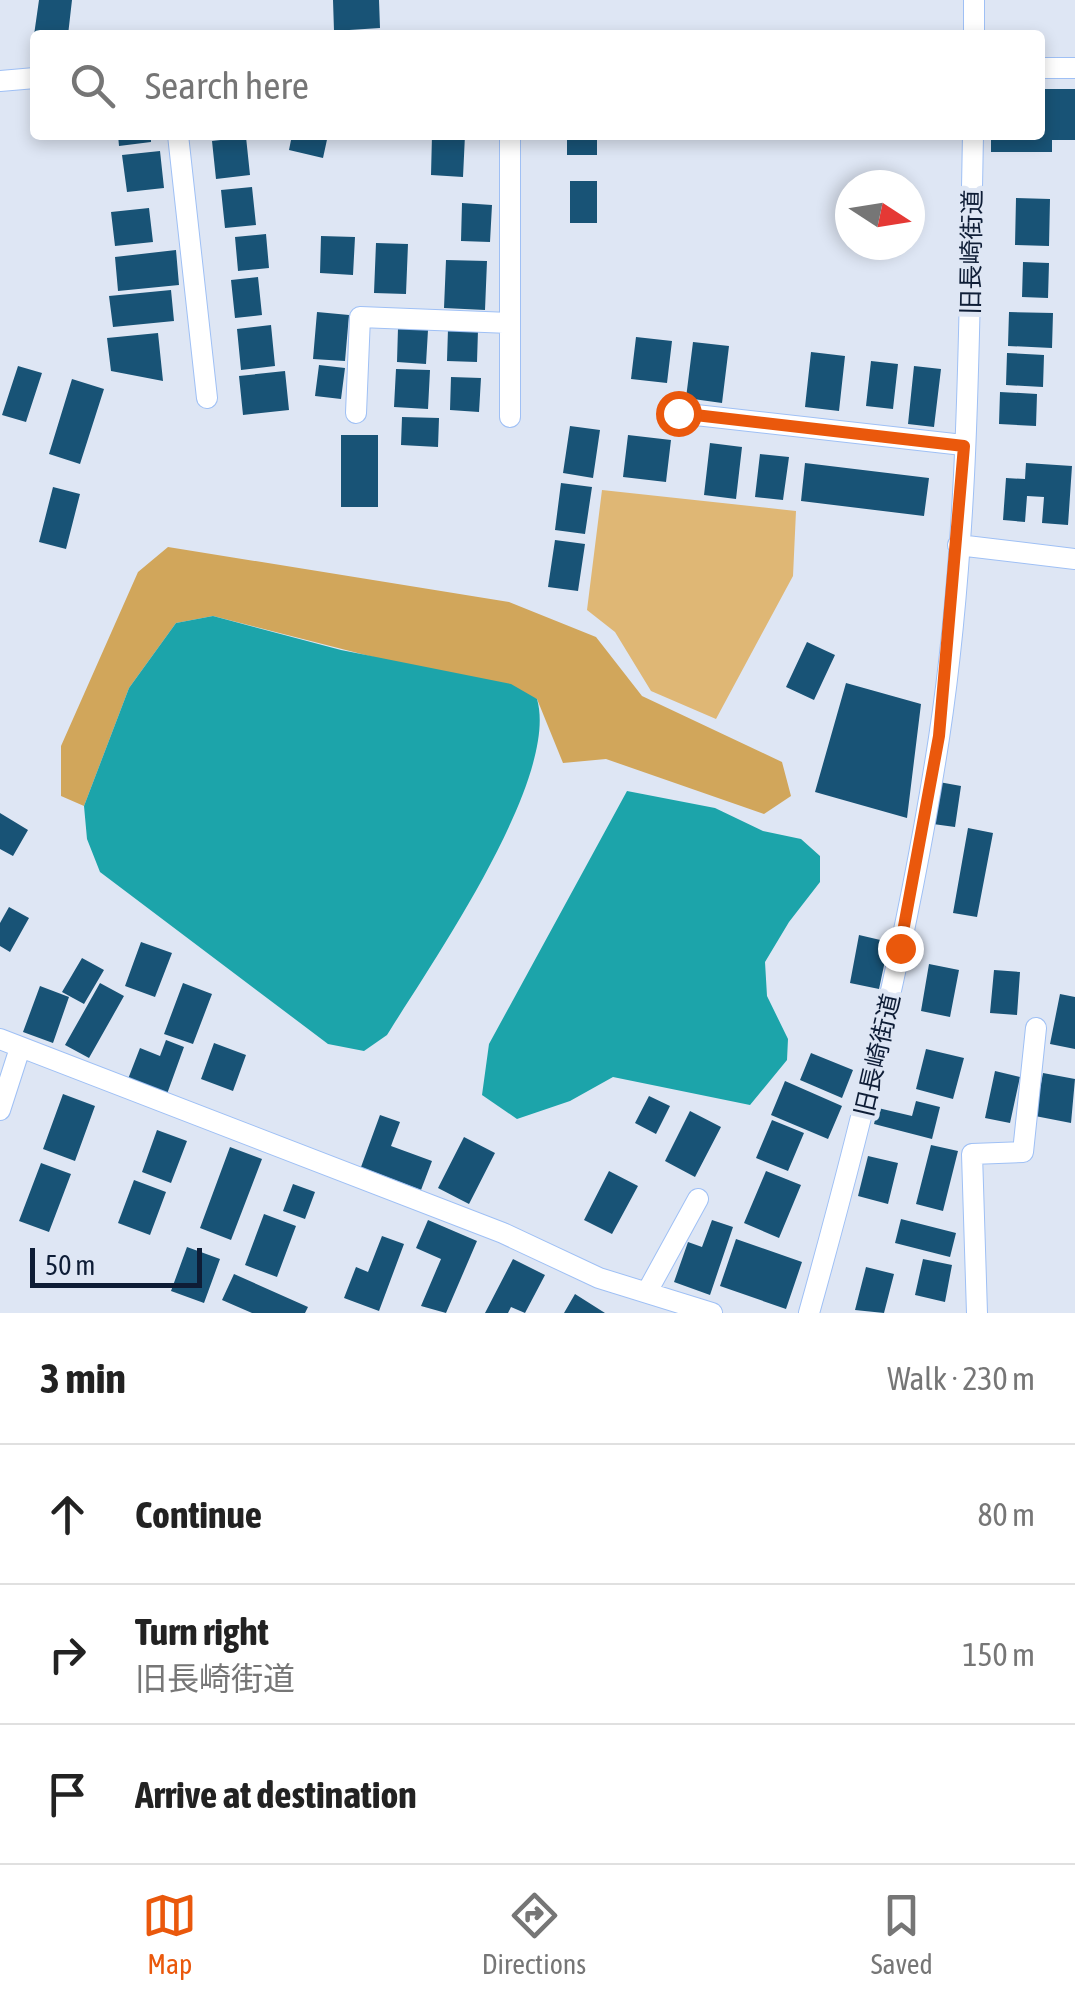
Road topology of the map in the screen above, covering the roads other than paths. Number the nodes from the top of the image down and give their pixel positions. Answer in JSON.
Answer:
{"nodes":[{"id":1,"x":974,"y":0,"type":"edge"},
{"id":2,"x":974,"y":30,"type":"edge"},
{"id":3,"x":1045,"y":68,"type":"edge"},
{"id":4,"x":1075,"y":68,"type":"edge"},
{"id":5,"x":30,"y":78,"type":"edge"},
{"id":6,"x":0,"y":81,"type":"edge"},
{"id":7,"x":179,"y":140,"type":"edge"},
{"id":8,"x":510,"y":140,"type":"edge"},
{"id":9,"x":973,"y":140,"type":"edge"},
{"id":10,"x":510,"y":324,"type":"junction"},
{"id":11,"x":206,"y":398,"type":"dead end"},
{"id":12,"x":356,"y":412,"type":"dead end"},
{"id":13,"x":678,"y":413,"type":"dead end"},
{"id":14,"x":510,"y":417,"type":"dead end"},
{"id":15,"x":964,"y":446,"type":"junction"},
{"id":16,"x":958,"y":545,"type":"junction"},
{"id":17,"x":1075,"y":559,"type":"edge"},
{"id":18,"x":1036,"y":1028,"type":"dead end"},
{"id":19,"x":0,"y":1038,"type":"edge"},
{"id":20,"x":20,"y":1048,"type":"junction"},
{"id":21,"x":0,"y":1110,"type":"edge"},
{"id":22,"x":698,"y":1198,"type":"dead end"},
{"id":23,"x":648,"y":1290,"type":"junction"},
{"id":24,"x":712,"y":1313,"type":"edge"},
{"id":25,"x":809,"y":1313,"type":"edge"},
{"id":26,"x":976,"y":1313,"type":"edge"}],
"edges":[{"from":1,"to":2,"type":"street"},
{"from":3,"to":4,"type":"street"},
{"from":5,"to":6,"type":"street"},
{"from":7,"to":11,"type":"street"},
{"from":8,"to":10,"type":"street"},
{"from":9,"to":15,"type":"street","name":"旧長崎街道"},
{"from":10,"to":12,"type":"street"},
{"from":10,"to":14,"type":"street"},
{"from":13,"to":15,"type":"street"},
{"from":15,"to":16,"type":"street","name":"旧長崎街道"},
{"from":16,"to":17,"type":"street"},
{"from":16,"to":25,"type":"street","name":"旧長崎街道"},
{"from":18,"to":26,"type":"street"},
{"from":19,"to":20,"type":"street"},
{"from":20,"to":21,"type":"street"},
{"from":20,"to":23,"type":"street"},
{"from":22,"to":23,"type":"street"},
{"from":23,"to":24,"type":"street"}]}
